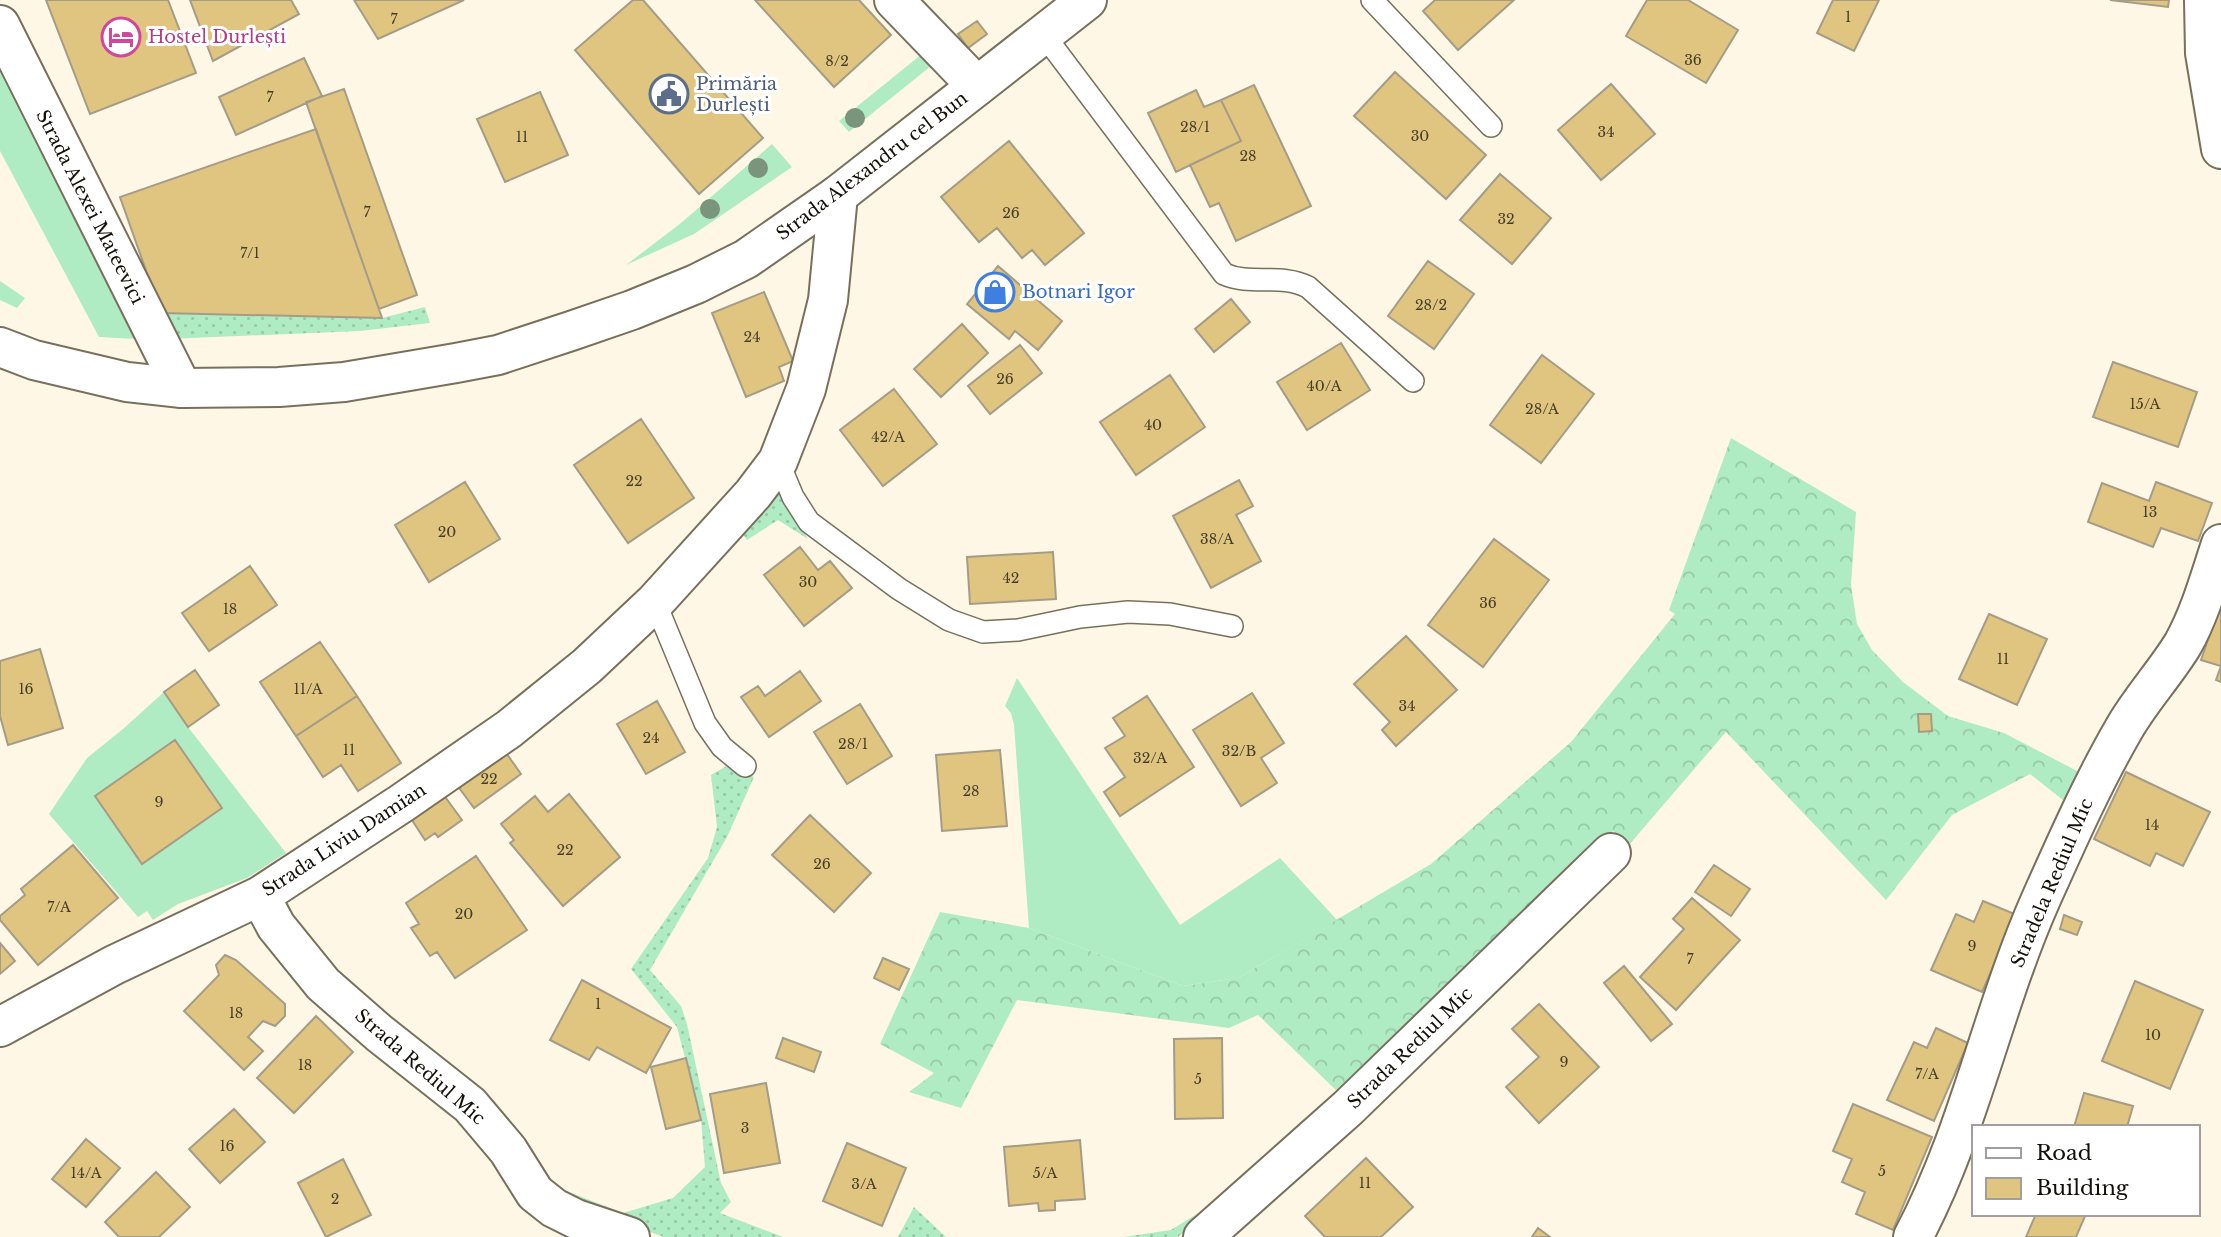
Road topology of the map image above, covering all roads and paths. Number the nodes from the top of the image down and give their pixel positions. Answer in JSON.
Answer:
{"nodes":[{"id":1,"x":894,"y":0,"type":"edge"},
{"id":2,"x":1087,"y":0,"type":"edge"},
{"id":3,"x":1372,"y":0,"type":"edge"},
{"id":4,"x":2204,"y":0,"type":"edge"},
{"id":5,"x":0,"y":25,"type":"edge"},
{"id":6,"x":1044,"y":36,"type":"junction"},
{"id":7,"x":977,"y":86,"type":"junction"},
{"id":8,"x":1491,"y":127,"type":"dead end"},
{"id":9,"x":2221,"y":149,"type":"edge"},
{"id":10,"x":838,"y":195,"type":"junction"},
{"id":11,"x":0,"y":347,"type":"edge"},
{"id":12,"x":1413,"y":381,"type":"dead end"},
{"id":13,"x":182,"y":387,"type":"junction"},
{"id":14,"x":778,"y":461,"type":"junction"},
{"id":15,"x":2221,"y":544,"type":"edge"},
{"id":16,"x":655,"y":602,"type":"junction"},
{"id":17,"x":1232,"y":626,"type":"dead end"},
{"id":18,"x":745,"y":766,"type":"dead end"},
{"id":19,"x":1611,"y":853,"type":"dead end"},
{"id":20,"x":260,"y":896,"type":"junction"},
{"id":21,"x":0,"y":1027,"type":"edge"},
{"id":22,"x":631,"y":1237,"type":"edge"},
{"id":23,"x":1203,"y":1237,"type":"edge"},
{"id":24,"x":1913,"y":1237,"type":"edge"}],
"edges":[{"from":1,"to":7,"type":"street"},
{"from":2,"to":6,"type":"street","name":"Strada Alexandru cel Bun"},
{"from":3,"to":8,"type":"lane"},
{"from":4,"to":9,"type":"street"},
{"from":5,"to":13,"type":"street","name":"Strada Alexei Mateevici"},
{"from":6,"to":7,"type":"street","name":"Strada Alexandru cel Bun"},
{"from":6,"to":12,"type":"lane"},
{"from":7,"to":10,"type":"street","name":"Strada Alexandru cel Bun"},
{"from":10,"to":13,"type":"street","name":"Strada Alexandru cel Bun"},
{"from":10,"to":14,"type":"street","name":"Strada Liviu Damian"},
{"from":11,"to":13,"type":"street","name":"Strada Alexandru cel Bun"},
{"from":14,"to":16,"type":"street","name":"Strada Liviu Damian"},
{"from":14,"to":17,"type":"lane"},
{"from":15,"to":24,"type":"street","name":"Stradela Rediul Mic"},
{"from":16,"to":18,"type":"lane"},
{"from":16,"to":20,"type":"street","name":"Strada Liviu Damian"},
{"from":19,"to":23,"type":"street","name":"Strada Rediul Mic"},
{"from":20,"to":21,"type":"street","name":"Strada Liviu Damian"},
{"from":20,"to":22,"type":"street","name":"Strada Rediul Mic"}]}
